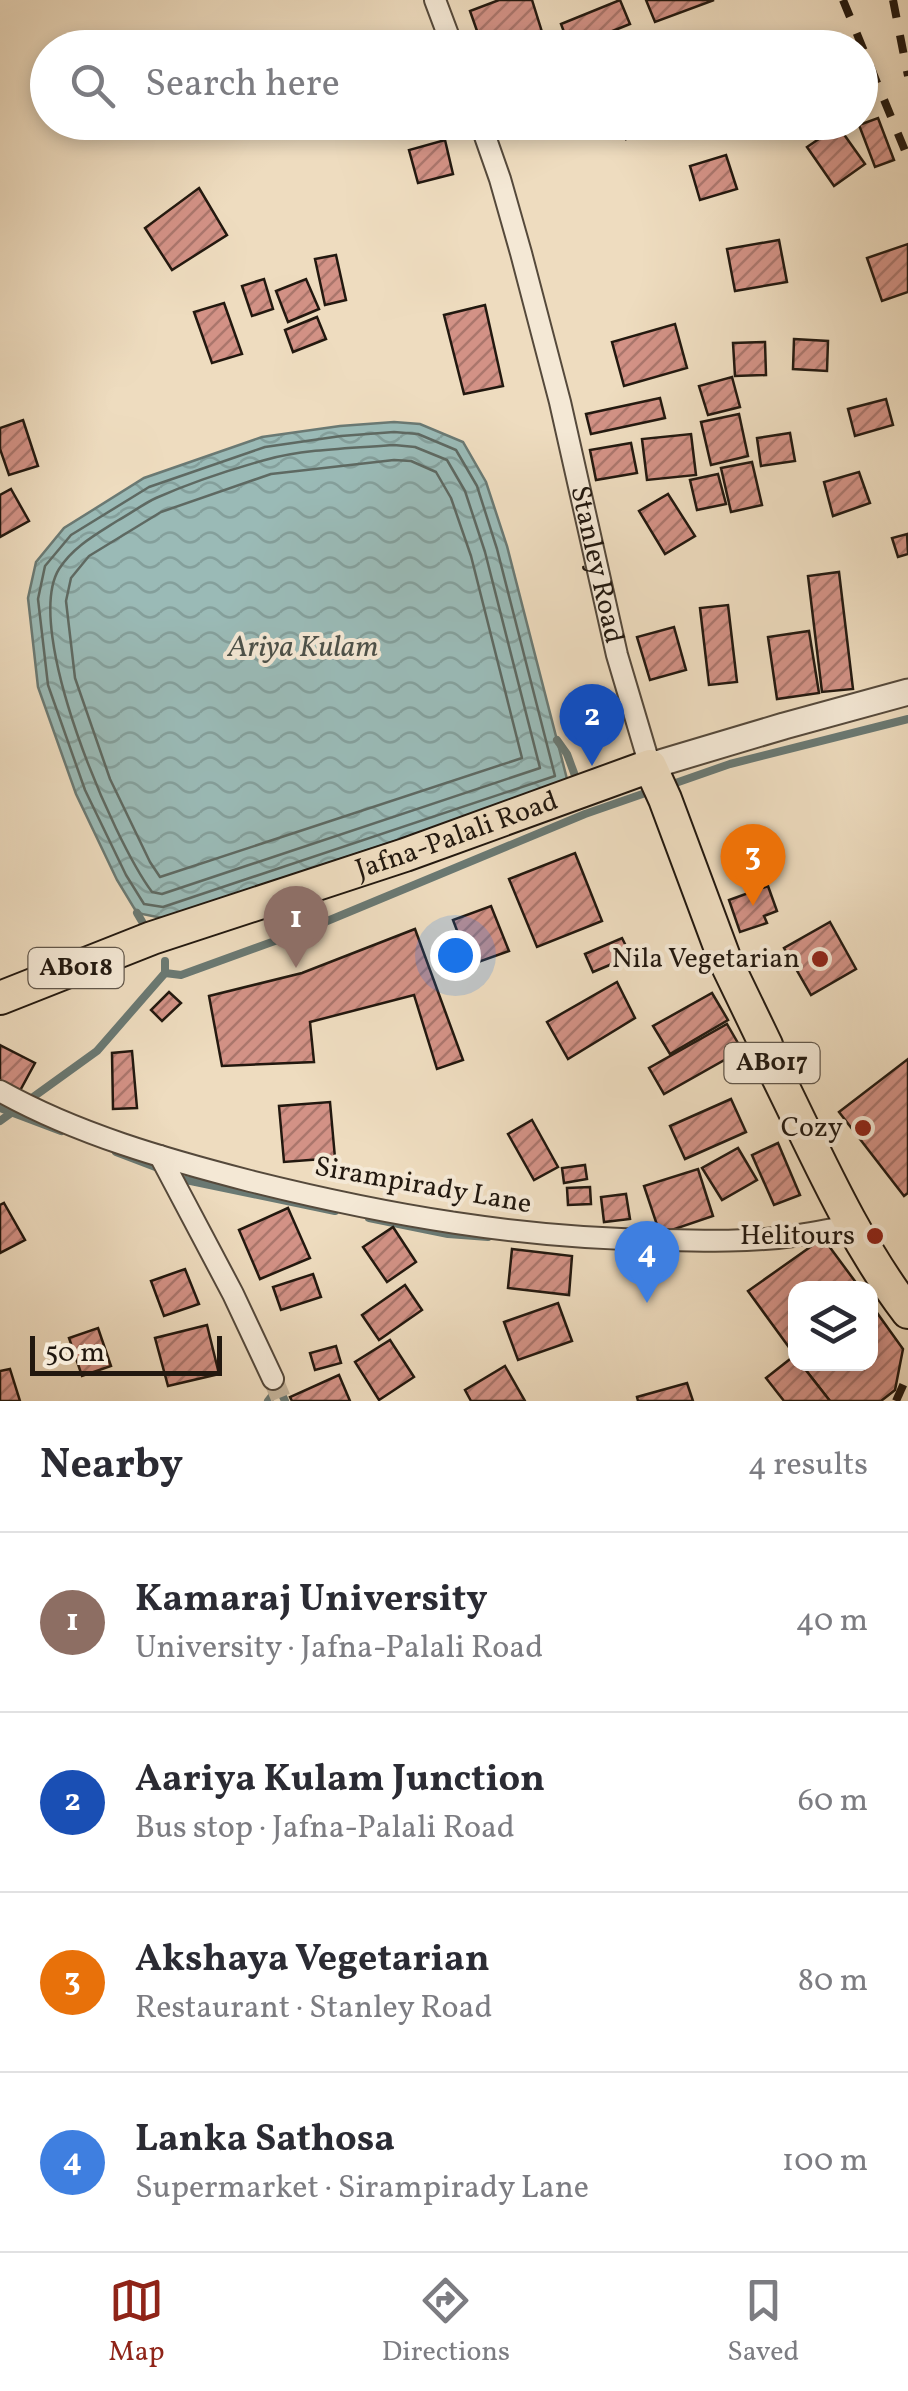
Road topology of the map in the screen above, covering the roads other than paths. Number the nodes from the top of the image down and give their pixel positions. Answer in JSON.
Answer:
{"nodes":[{"id":1,"x":436,"y":0,"type":"edge"},
{"id":2,"x":447,"y":30,"type":"edge"},
{"id":3,"x":486,"y":140,"type":"edge"},
{"id":4,"x":908,"y":692,"type":"edge"},
{"id":5,"x":657,"y":781,"type":"junction"},
{"id":6,"x":0,"y":998,"type":"edge"},
{"id":7,"x":0,"y":1091,"type":"edge"},
{"id":8,"x":160,"y":1156,"type":"junction"},
{"id":9,"x":853,"y":1225,"type":"junction"},
{"id":10,"x":908,"y":1312,"type":"edge"},
{"id":11,"x":272,"y":1379,"type":"tunnel mouth"}],
"edges":[{"from":1,"to":2,"type":"street"},
{"from":3,"to":5,"type":"street","name":"Stanley Road","number":"AB017"},
{"from":4,"to":5,"type":"street","name":"Jafna-Palali Road","number":"AB018"},
{"from":5,"to":6,"type":"main road","name":"Jafna-Palali Road","number":"AB018"},
{"from":5,"to":9,"type":"main road","name":"Stanley Road","number":"AB017"},
{"from":7,"to":8,"type":"street","name":"Sirampirady Lane"},
{"from":8,"to":9,"type":"street","name":"Sirampirady Lane"},
{"from":8,"to":11,"type":"street"},
{"from":9,"to":10,"type":"main road","name":"Stanley Road","number":"AB017"}]}
